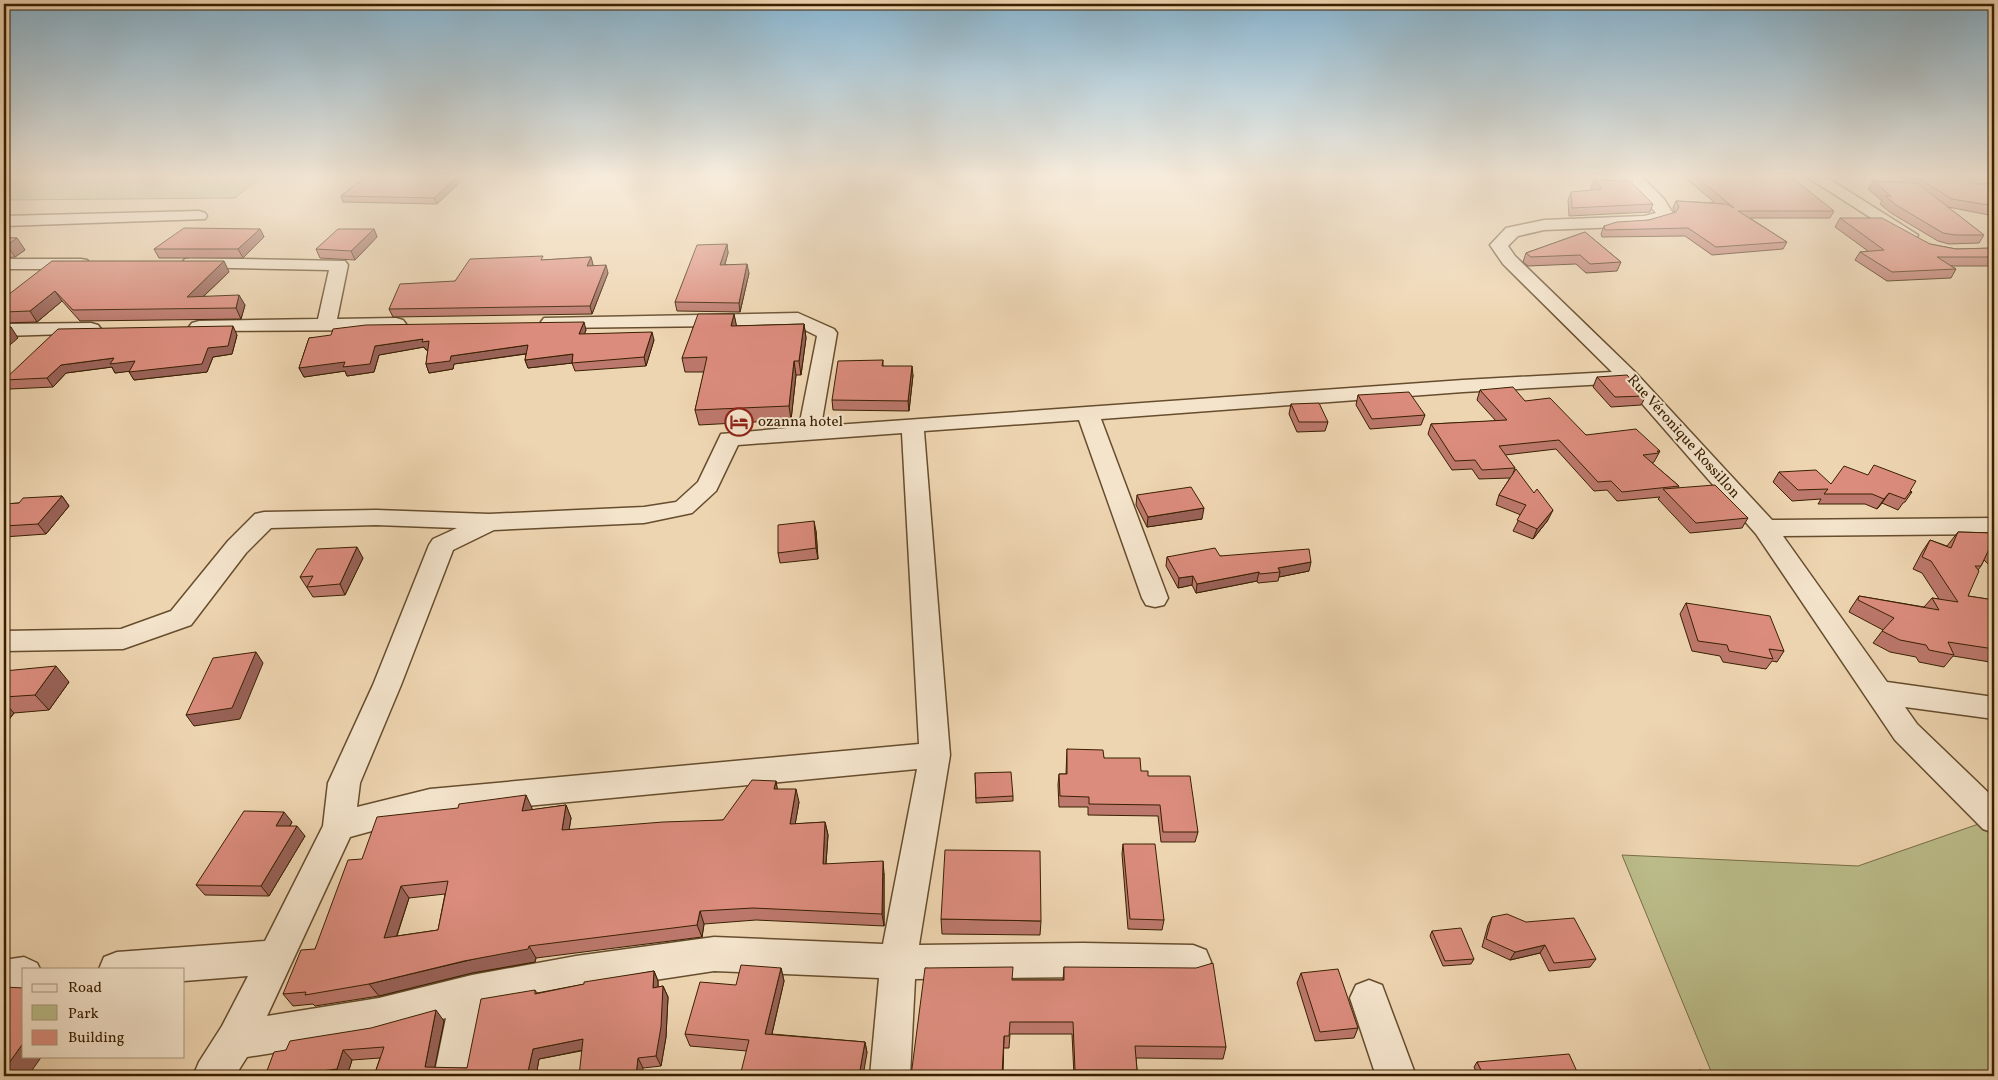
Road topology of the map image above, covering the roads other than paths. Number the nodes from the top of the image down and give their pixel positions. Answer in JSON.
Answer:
{"nodes":[{"id":1,"x":1542,"y":225,"type":"edge"},
{"id":2,"x":1894,"y":225,"type":"edge"},
{"id":3,"x":1923,"y":242,"type":"edge"},
{"id":4,"x":4,"y":264,"type":"edge"},
{"id":5,"x":98,"y":264,"type":"edge"},
{"id":6,"x":173,"y":264,"type":"edge"},
{"id":7,"x":532,"y":322,"type":"edge"},
{"id":8,"x":414,"y":324,"type":"edge"},
{"id":9,"x":326,"y":325,"type":"junction"},
{"id":10,"x":108,"y":328,"type":"edge"},
{"id":11,"x":177,"y":328,"type":"edge"},
{"id":12,"x":4,"y":330,"type":"edge"},
{"id":13,"x":1629,"y":377,"type":"junction"},
{"id":14,"x":1088,"y":413,"type":"junction"},
{"id":15,"x":913,"y":424,"type":"junction"},
{"id":16,"x":809,"y":433,"type":"junction"},
{"id":17,"x":490,"y":522,"type":"junction"},
{"id":18,"x":1994,"y":526,"type":"edge"},
{"id":19,"x":1765,"y":528,"type":"junction"},
{"id":20,"x":1155,"y":598,"type":"dead end"},
{"id":21,"x":4,"y":641,"type":"edge"},
{"id":22,"x":1877,"y":692,"type":"junction"},
{"id":23,"x":1994,"y":708,"type":"edge"},
{"id":24,"x":935,"y":755,"type":"junction"},
{"id":25,"x":1994,"y":819,"type":"edge"},
{"id":26,"x":339,"y":826,"type":"junction"},
{"id":27,"x":275,"y":957,"type":"junction"},
{"id":28,"x":898,"y":962,"type":"junction"},
{"id":29,"x":1192,"y":962,"type":"dead end"},
{"id":30,"x":130,"y":968,"type":"edge"},
{"id":31,"x":22,"y":975,"type":"edge"},
{"id":32,"x":4,"y":977,"type":"edge"},
{"id":33,"x":472,"y":994,"type":"junction"},
{"id":34,"x":1369,"y":998,"type":"dead end"},
{"id":35,"x":236,"y":1040,"type":"junction"},
{"id":36,"x":213,"y":1076,"type":"edge"},
{"id":37,"x":454,"y":1076,"type":"edge"},
{"id":38,"x":890,"y":1076,"type":"edge"},
{"id":39,"x":1396,"y":1076,"type":"edge"}],
"edges":[{"from":1,"to":13,"type":"street","name":"Rue Véronique Rossillon"},
{"from":2,"to":3,"type":"street"},
{"from":4,"to":5,"type":"street"},
{"from":6,"to":9,"type":"street"},
{"from":7,"to":16,"type":"street"},
{"from":8,"to":9,"type":"street"},
{"from":9,"to":11,"type":"street"},
{"from":10,"to":12,"type":"street"},
{"from":13,"to":14,"type":"street"},
{"from":13,"to":19,"type":"street","name":"Rue Véronique Rossillon"},
{"from":14,"to":15,"type":"street"},
{"from":14,"to":20,"type":"street"},
{"from":15,"to":16,"type":"street"},
{"from":15,"to":24,"type":"street"},
{"from":16,"to":17,"type":"street"},
{"from":17,"to":21,"type":"street"},
{"from":17,"to":26,"type":"street"},
{"from":18,"to":19,"type":"street"},
{"from":19,"to":22,"type":"street","name":"Rue Véronique Rossillon"},
{"from":22,"to":23,"type":"street"},
{"from":22,"to":25,"type":"street","name":"Rue Véronique Rossillon"},
{"from":24,"to":26,"type":"street"},
{"from":24,"to":28,"type":"street"},
{"from":26,"to":27,"type":"street"},
{"from":27,"to":30,"type":"street"},
{"from":27,"to":35,"type":"street"},
{"from":28,"to":29,"type":"street"},
{"from":28,"to":33,"type":"street"},
{"from":28,"to":38,"type":"street"},
{"from":31,"to":32,"type":"street"},
{"from":33,"to":35,"type":"street"},
{"from":33,"to":37,"type":"street"},
{"from":34,"to":39,"type":"street"},
{"from":35,"to":36,"type":"street"}]}
